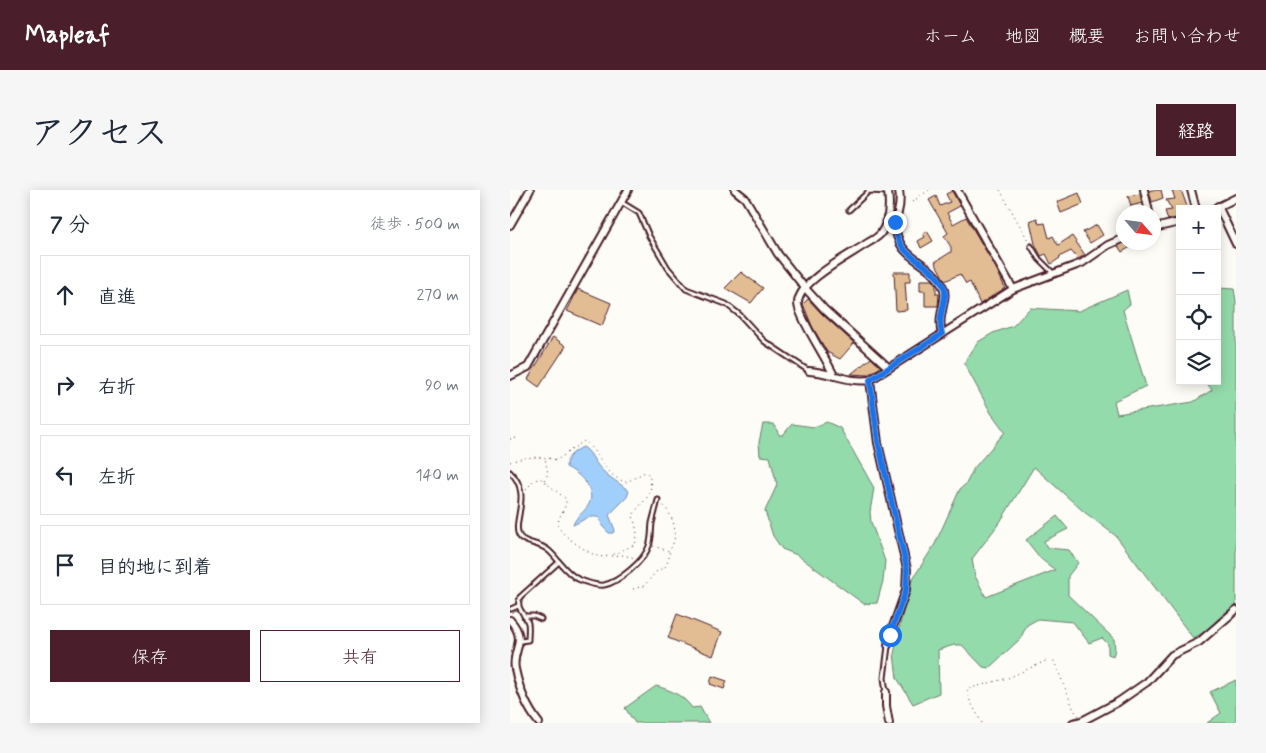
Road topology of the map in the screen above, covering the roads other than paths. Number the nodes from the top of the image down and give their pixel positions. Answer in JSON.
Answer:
{"nodes":[{"id":1,"x":530,"y":190,"type":"edge"},
{"id":2,"x":628,"y":190,"type":"edge"},
{"id":3,"x":735,"y":190,"type":"edge"},
{"id":4,"x":899,"y":190,"type":"edge"},
{"id":5,"x":957,"y":190,"type":"edge"},
{"id":6,"x":1144,"y":190,"type":"edge"},
{"id":7,"x":1191,"y":190,"type":"edge"},
{"id":8,"x":888,"y":192,"type":"joint"},
{"id":9,"x":1236,"y":198,"type":"edge"},
{"id":10,"x":621,"y":201,"type":"junction"},
{"id":11,"x":1147,"y":205,"type":"edge"},
{"id":12,"x":1195,"y":205,"type":"edge"},
{"id":13,"x":1221,"y":206,"type":"edge"},
{"id":14,"x":849,"y":210,"type":"dead end"},
{"id":15,"x":1221,"y":217,"type":"edge"},
{"id":16,"x":887,"y":218,"type":"junction"},
{"id":17,"x":895,"y":222,"type":"junction"},
{"id":18,"x":1176,"y":223,"type":"edge"},
{"id":19,"x":510,"y":225,"type":"edge"},
{"id":20,"x":1161,"y":226,"type":"edge"},
{"id":21,"x":1116,"y":242,"type":"edge"},
{"id":22,"x":1236,"y":244,"type":"edge"},
{"id":23,"x":1031,"y":246,"type":"road end"},
{"id":24,"x":1054,"y":274,"type":"junction"},
{"id":25,"x":805,"y":288,"type":"junction"},
{"id":26,"x":1014,"y":290,"type":"junction"},
{"id":27,"x":942,"y":334,"type":"junction"},
{"id":28,"x":889,"y":368,"type":"junction"},
{"id":29,"x":809,"y":372,"type":"joint"},
{"id":30,"x":510,"y":376,"type":"edge"},
{"id":31,"x":834,"y":376,"type":"junction"},
{"id":32,"x":870,"y":380,"type":"junction"},
{"id":33,"x":510,"y":472,"type":"edge"},
{"id":34,"x":658,"y":500,"type":"road end"},
{"id":35,"x":559,"y":562,"type":"junction"},
{"id":36,"x":518,"y":606,"type":"junction"},
{"id":37,"x":511,"y":609,"type":"edge"},
{"id":38,"x":1236,"y":610,"type":"edge"},
{"id":39,"x":524,"y":616,"type":"junction"},
{"id":40,"x":541,"y":619,"type":"dead end"},
{"id":41,"x":510,"y":620,"type":"edge"},
{"id":42,"x":519,"y":641,"type":"junction"},
{"id":43,"x":888,"y":645,"type":"joint"},
{"id":44,"x":886,"y":692,"type":"joint"},
{"id":45,"x":1082,"y":722,"type":"edge"},
{"id":46,"x":539,"y":723,"type":"edge"},
{"id":47,"x":889,"y":723,"type":"edge"},
{"id":48,"x":1074,"y":723,"type":"edge"}],
"edges":[{"from":1,"to":19,"type":"street"},
{"from":2,"to":10,"type":"street"},
{"from":3,"to":25,"type":"street"},
{"from":4,"to":17,"type":"street"},
{"from":5,"to":26,"type":"street"},
{"from":6,"to":11,"type":"street"},
{"from":7,"to":12,"type":"street"},
{"from":8,"to":14,"type":"lane"},
{"from":8,"to":16,"type":"street"},
{"from":9,"to":13,"type":"street"},
{"from":10,"to":29,"type":"lane"},
{"from":10,"to":30,"type":"street"},
{"from":15,"to":22,"type":"street"},
{"from":16,"to":17,"type":"street"},
{"from":16,"to":25,"type":"street"},
{"from":17,"to":27,"type":"street"},
{"from":18,"to":20,"type":"street"},
{"from":21,"to":24,"type":"street"},
{"from":23,"to":24,"type":"lane"},
{"from":24,"to":26,"type":"street"},
{"from":25,"to":28,"type":"street"},
{"from":25,"to":31,"type":"street"},
{"from":26,"to":27,"type":"street"},
{"from":27,"to":28,"type":"street"},
{"from":28,"to":32,"type":"street"},
{"from":29,"to":31,"type":"street"},
{"from":31,"to":32,"type":"street"},
{"from":32,"to":43,"type":"street"},
{"from":33,"to":35,"type":"lane"},
{"from":34,"to":35,"type":"lane"},
{"from":35,"to":36,"type":"lane"},
{"from":36,"to":37,"type":"lane"},
{"from":36,"to":39,"type":"lane"},
{"from":38,"to":45,"type":"street"},
{"from":39,"to":40,"type":"lane"},
{"from":39,"to":42,"type":"lane"},
{"from":41,"to":42,"type":"street"},
{"from":42,"to":46,"type":"street"},
{"from":43,"to":44,"type":"lane"},
{"from":44,"to":47,"type":"street"},
{"from":45,"to":48,"type":"street"}]}
